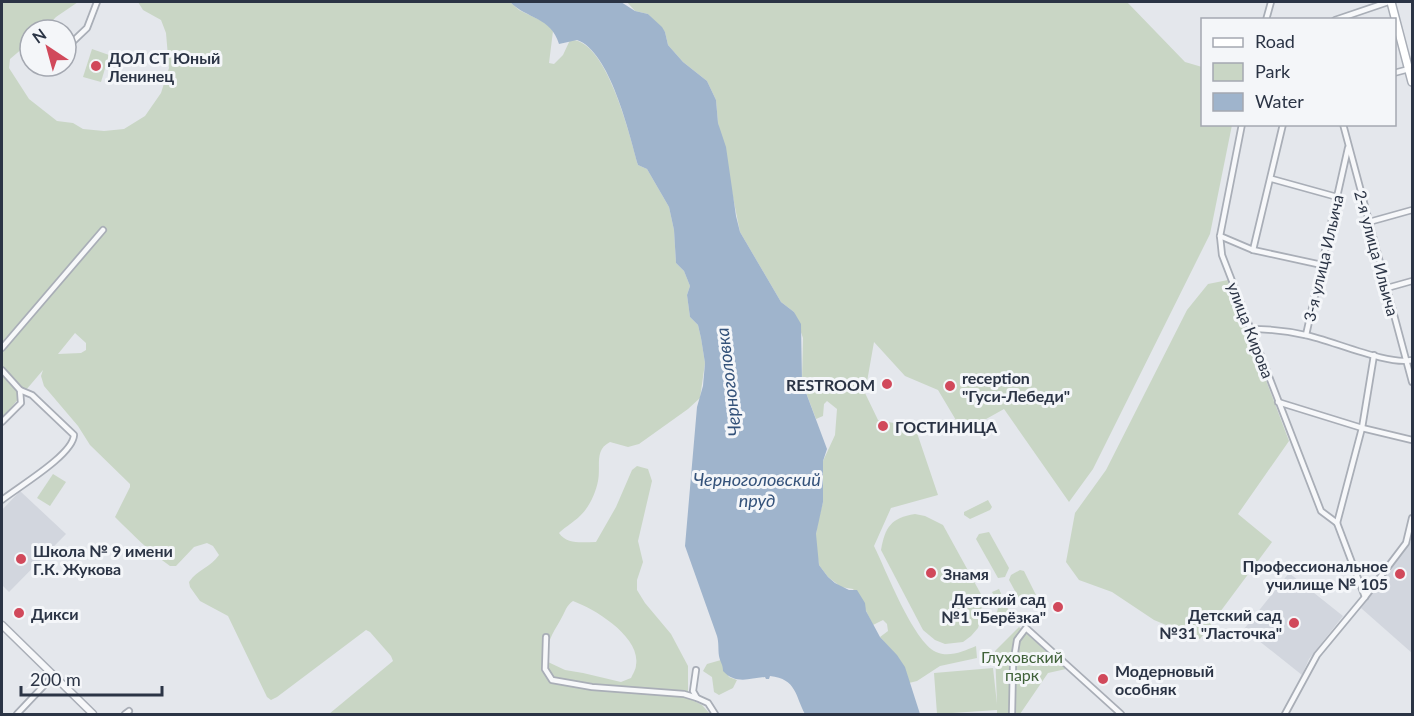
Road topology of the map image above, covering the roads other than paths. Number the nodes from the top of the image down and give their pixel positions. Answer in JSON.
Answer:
{"nodes":[{"id":1,"x":97,"y":2,"type":"edge"},
{"id":2,"x":1271,"y":2,"type":"edge"},
{"id":3,"x":1390,"y":2,"type":"edge"},
{"id":4,"x":1267,"y":18,"type":"edge"},
{"id":5,"x":1341,"y":18,"type":"edge"},
{"id":6,"x":1395,"y":18,"type":"edge"},
{"id":7,"x":1396,"y":23,"type":"edge"},
{"id":8,"x":78,"y":37,"type":"edge"},
{"id":9,"x":1409,"y":69,"type":"junction"},
{"id":10,"x":1396,"y":74,"type":"edge"},
{"id":11,"x":1413,"y":82,"type":"edge"},
{"id":12,"x":1242,"y":126,"type":"edge"},
{"id":13,"x":1283,"y":126,"type":"edge"},
{"id":14,"x":1343,"y":126,"type":"edge"},
{"id":15,"x":1348,"y":145,"type":"junction"},
{"id":16,"x":1272,"y":179,"type":"junction"},
{"id":17,"x":1337,"y":197,"type":"junction"},
{"id":18,"x":1413,"y":210,"type":"edge"},
{"id":19,"x":1369,"y":222,"type":"junction"},
{"id":20,"x":104,"y":230,"type":"dead end"},
{"id":21,"x":1220,"y":236,"type":"junction"},
{"id":22,"x":1253,"y":250,"type":"junction"},
{"id":23,"x":1322,"y":265,"type":"junction"},
{"id":24,"x":1413,"y":281,"type":"edge"},
{"id":25,"x":1387,"y":288,"type":"junction"},
{"id":26,"x":1250,"y":329,"type":"junction"},
{"id":27,"x":1306,"y":335,"type":"junction"},
{"id":28,"x":2,"y":348,"type":"edge"},
{"id":29,"x":1374,"y":355,"type":"junction"},
{"id":30,"x":1413,"y":360,"type":"edge"},
{"id":31,"x":1406,"y":361,"type":"junction"},
{"id":32,"x":2,"y":370,"type":"edge"},
{"id":33,"x":1413,"y":382,"type":"edge"},
{"id":34,"x":20,"y":390,"type":"junction"},
{"id":35,"x":1278,"y":402,"type":"junction"},
{"id":36,"x":2,"y":422,"type":"edge"},
{"id":37,"x":1362,"y":428,"type":"junction"},
{"id":38,"x":1413,"y":440,"type":"edge"},
{"id":39,"x":2,"y":500,"type":"edge"},
{"id":40,"x":1413,"y":518,"type":"edge"},
{"id":41,"x":1337,"y":523,"type":"junction"},
{"id":42,"x":1413,"y":536,"type":"edge"},
{"id":43,"x":1406,"y":543,"type":"junction"},
{"id":44,"x":1365,"y":597,"type":"junction"},
{"id":45,"x":2,"y":625,"type":"edge"},
{"id":46,"x":546,"y":637,"type":"dead end"},
{"id":47,"x":696,"y":670,"type":"dead end"},
{"id":48,"x":53,"y":676,"type":"junction"},
{"id":49,"x":697,"y":698,"type":"junction"},
{"id":50,"x":17,"y":714,"type":"edge"},
{"id":51,"x":93,"y":714,"type":"edge"},
{"id":52,"x":715,"y":714,"type":"edge"},
{"id":53,"x":1012,"y":714,"type":"edge"},
{"id":54,"x":1120,"y":714,"type":"edge"},
{"id":55,"x":1285,"y":714,"type":"edge"}],
"edges":[{"from":1,"to":8,"type":"street"},
{"from":2,"to":4,"type":"street"},
{"from":3,"to":5,"type":"street"},
{"from":3,"to":6,"type":"main road"},
{"from":7,"to":9,"type":"main road"},
{"from":9,"to":10,"type":"street"},
{"from":9,"to":11,"type":"main road"},
{"from":12,"to":21,"type":"street","name":"улица Кирова"},
{"from":13,"to":16,"type":"street"},
{"from":14,"to":15,"type":"street","name":"2-я улица Ильича"},
{"from":15,"to":17,"type":"street","name":"3-я улица Ильича"},
{"from":15,"to":19,"type":"street","name":"2-я улица Ильича"},
{"from":16,"to":17,"type":"street"},
{"from":16,"to":22,"type":"street"},
{"from":17,"to":23,"type":"street","name":"3-я улица Ильича"},
{"from":18,"to":19,"type":"street"},
{"from":19,"to":25,"type":"street","name":"2-я улица Ильича"},
{"from":20,"to":28,"type":"street"},
{"from":21,"to":22,"type":"street"},
{"from":21,"to":26,"type":"street","name":"улица Кирова"},
{"from":22,"to":23,"type":"street"},
{"from":23,"to":27,"type":"street","name":"3-я улица Ильича"},
{"from":24,"to":25,"type":"street"},
{"from":25,"to":31,"type":"street","name":"2-я улица Ильича"},
{"from":26,"to":27,"type":"street","name":"3-я улица Ильича"},
{"from":26,"to":35,"type":"street","name":"улица Кирова"},
{"from":27,"to":29,"type":"street","name":"3-я улица Ильича"},
{"from":29,"to":31,"type":"street","name":"3-я улица Ильича"},
{"from":29,"to":37,"type":"street"},
{"from":30,"to":31,"type":"street","name":"3-я улица Ильича"},
{"from":31,"to":33,"type":"street","name":"2-я улица Ильича"},
{"from":32,"to":34,"type":"street"},
{"from":34,"to":36,"type":"street"},
{"from":34,"to":39,"type":"street"},
{"from":35,"to":37,"type":"street"},
{"from":35,"to":41,"type":"street","name":"улица Кирова"},
{"from":37,"to":38,"type":"street"},
{"from":37,"to":41,"type":"street"},
{"from":40,"to":43,"type":"street"},
{"from":41,"to":44,"type":"street"},
{"from":42,"to":43,"type":"street"},
{"from":43,"to":44,"type":"street"},
{"from":44,"to":55,"type":"street"},
{"from":45,"to":48,"type":"street"},
{"from":46,"to":49,"type":"street"},
{"from":47,"to":49,"type":"street"},
{"from":48,"to":50,"type":"street"},
{"from":48,"to":51,"type":"street"},
{"from":49,"to":52,"type":"street"},
{"from":53,"to":54,"type":"street"}]}
